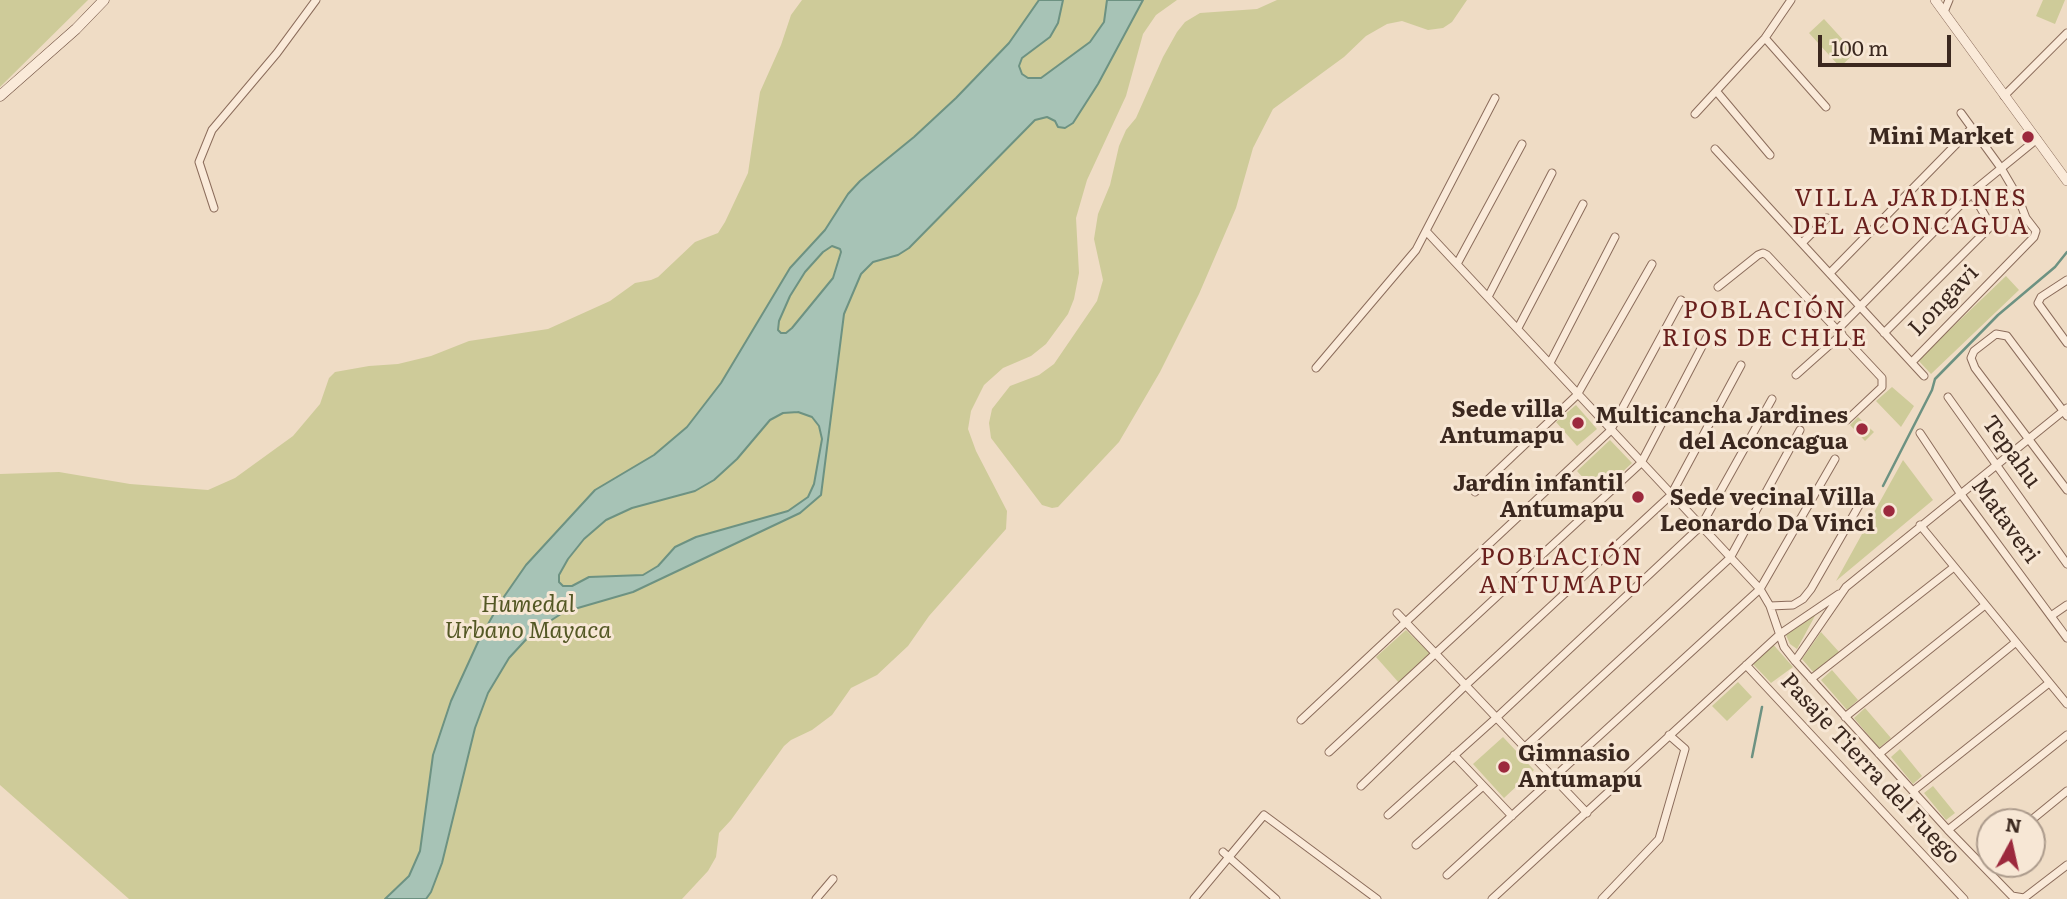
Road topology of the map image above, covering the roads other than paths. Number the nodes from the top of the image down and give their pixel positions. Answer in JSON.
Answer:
{"nodes":[{"id":1,"x":104,"y":0,"type":"edge"},
{"id":2,"x":316,"y":0,"type":"edge"},
{"id":3,"x":1791,"y":0,"type":"edge"},
{"id":4,"x":1935,"y":0,"type":"edge"},
{"id":5,"x":1950,"y":0,"type":"edge"},
{"id":6,"x":1944,"y":12,"type":"junction"},
{"id":7,"x":2067,"y":33,"type":"edge"},
{"id":8,"x":1765,"y":38,"type":"junction"},
{"id":9,"x":1717,"y":92,"type":"junction"},
{"id":10,"x":0,"y":96,"type":"edge"},
{"id":11,"x":2004,"y":96,"type":"junction"},
{"id":12,"x":1495,"y":98,"type":"dead end"},
{"id":13,"x":1826,"y":107,"type":"dead end"},
{"id":14,"x":1962,"y":113,"type":"dead end"},
{"id":15,"x":1695,"y":114,"type":"dead end"},
{"id":16,"x":1972,"y":128,"type":"junction"},
{"id":17,"x":2037,"y":139,"type":"junction"},
{"id":18,"x":1522,"y":144,"type":"dead end"},
{"id":19,"x":1715,"y":149,"type":"dead end"},
{"id":20,"x":1770,"y":155,"type":"dead end"},
{"id":21,"x":2001,"y":168,"type":"junction"},
{"id":22,"x":1552,"y":173,"type":"dead end"},
{"id":23,"x":2067,"y":181,"type":"edge"},
{"id":24,"x":1972,"y":193,"type":"junction"},
{"id":25,"x":1583,"y":204,"type":"dead end"},
{"id":26,"x":214,"y":208,"type":"dead end"},
{"id":27,"x":1826,"y":218,"type":"dead end"},
{"id":28,"x":1426,"y":231,"type":"junction"},
{"id":29,"x":1615,"y":237,"type":"dead end"},
{"id":30,"x":1802,"y":243,"type":"junction"},
{"id":31,"x":1457,"y":264,"type":"junction"},
{"id":32,"x":1652,"y":264,"type":"dead end"},
{"id":33,"x":1830,"y":273,"type":"junction"},
{"id":34,"x":2067,"y":280,"type":"edge"},
{"id":35,"x":1718,"y":287,"type":"dead end"},
{"id":36,"x":1488,"y":297,"type":"junction"},
{"id":37,"x":1681,"y":300,"type":"dead end"},
{"id":38,"x":1861,"y":307,"type":"junction"},
{"id":39,"x":1518,"y":328,"type":"junction"},
{"id":40,"x":1840,"y":332,"type":"junction"},
{"id":41,"x":1884,"y":333,"type":"junction"},
{"id":42,"x":1708,"y":335,"type":"dead end"},
{"id":43,"x":2067,"y":343,"type":"edge"},
{"id":44,"x":1912,"y":362,"type":"junction"},
{"id":45,"x":1550,"y":363,"type":"junction"},
{"id":46,"x":1741,"y":365,"type":"dead end"},
{"id":47,"x":1316,"y":368,"type":"dead end"},
{"id":48,"x":1796,"y":375,"type":"dead end"},
{"id":49,"x":1924,"y":376,"type":"dead end"},
{"id":50,"x":1577,"y":394,"type":"junction"},
{"id":51,"x":1948,"y":397,"type":"dead end"},
{"id":52,"x":1772,"y":400,"type":"dead end"},
{"id":53,"x":2066,"y":412,"type":"edge"},
{"id":54,"x":1847,"y":421,"type":"dead end"},
{"id":55,"x":1800,"y":430,"type":"dead end"},
{"id":56,"x":1609,"y":431,"type":"junction"},
{"id":57,"x":1920,"y":433,"type":"dead end"},
{"id":58,"x":2031,"y":439,"type":"junction"},
{"id":59,"x":1835,"y":459,"type":"dead end"},
{"id":60,"x":1641,"y":463,"type":"junction"},
{"id":61,"x":1997,"y":466,"type":"junction"},
{"id":62,"x":2067,"y":490,"type":"edge"},
{"id":63,"x":1475,"y":492,"type":"dead end"},
{"id":64,"x":1960,"y":493,"type":"junction"},
{"id":65,"x":1671,"y":495,"type":"junction"},
{"id":66,"x":1865,"y":495,"type":"dead end"},
{"id":67,"x":1700,"y":526,"type":"junction"},
{"id":68,"x":1920,"y":526,"type":"junction"},
{"id":69,"x":1730,"y":558,"type":"junction"},
{"id":70,"x":2067,"y":564,"type":"edge"},
{"id":71,"x":1954,"y":567,"type":"junction"},
{"id":72,"x":1759,"y":589,"type":"junction"},
{"id":73,"x":1839,"y":594,"type":"junction"},
{"id":74,"x":1985,"y":605,"type":"junction"},
{"id":75,"x":2067,"y":605,"type":"edge"},
{"id":76,"x":1770,"y":606,"type":"junction"},
{"id":77,"x":1397,"y":613,"type":"dead end"},
{"id":78,"x":2051,"y":616,"type":"junction"},
{"id":79,"x":1405,"y":622,"type":"junction"},
{"id":80,"x":1780,"y":634,"type":"junction"},
{"id":81,"x":2067,"y":638,"type":"edge"},
{"id":82,"x":2016,"y":642,"type":"junction"},
{"id":83,"x":1436,"y":653,"type":"junction"},
{"id":84,"x":1795,"y":661,"type":"junction"},
{"id":85,"x":1746,"y":665,"type":"junction"},
{"id":86,"x":1811,"y":679,"type":"junction"},
{"id":87,"x":2049,"y":683,"type":"junction"},
{"id":88,"x":1467,"y":684,"type":"junction"},
{"id":89,"x":2067,"y":704,"type":"edge"},
{"id":90,"x":1845,"y":717,"type":"junction"},
{"id":91,"x":1496,"y":718,"type":"junction"},
{"id":92,"x":1301,"y":720,"type":"dead end"},
{"id":93,"x":1669,"y":735,"type":"junction"},
{"id":94,"x":2067,"y":735,"type":"edge"},
{"id":95,"x":1525,"y":747,"type":"junction"},
{"id":96,"x":1329,"y":752,"type":"dead end"},
{"id":97,"x":1880,"y":754,"type":"junction"},
{"id":98,"x":1454,"y":755,"type":"junction"},
{"id":99,"x":1554,"y":778,"type":"junction"},
{"id":100,"x":1361,"y":786,"type":"dead end"},
{"id":101,"x":1483,"y":786,"type":"junction"},
{"id":102,"x":1913,"y":791,"type":"junction"},
{"id":103,"x":2067,"y":791,"type":"edge"},
{"id":104,"x":2046,"y":808,"type":"edge"},
{"id":105,"x":1587,"y":813,"type":"junction"},
{"id":106,"x":1388,"y":815,"type":"dead end"},
{"id":107,"x":1512,"y":816,"type":"junction"},
{"id":108,"x":1948,"y":830,"type":"junction"},
{"id":109,"x":1416,"y":845,"type":"dead end"},
{"id":110,"x":1223,"y":852,"type":"dead end"},
{"id":111,"x":1229,"y":858,"type":"junction"},
{"id":112,"x":1976,"y":859,"type":"edge"},
{"id":113,"x":2067,"y":864,"type":"edge"},
{"id":114,"x":1447,"y":876,"type":"dead end"},
{"id":115,"x":1995,"y":878,"type":"edge"},
{"id":116,"x":833,"y":879,"type":"dead end"},
{"id":117,"x":1268,"y":892,"type":"junction"},
{"id":118,"x":1367,"y":896,"type":"edge"},
{"id":119,"x":818,"y":898,"type":"edge"},
{"id":120,"x":1194,"y":899,"type":"edge"},
{"id":121,"x":1262,"y":899,"type":"edge"},
{"id":122,"x":1276,"y":899,"type":"edge"},
{"id":123,"x":1377,"y":899,"type":"edge"},
{"id":124,"x":1492,"y":899,"type":"edge"},
{"id":125,"x":1602,"y":899,"type":"edge"},
{"id":126,"x":1964,"y":899,"type":"edge"}],
"edges":[{"from":1,"to":10,"type":"main road"},
{"from":2,"to":26,"type":"street"},
{"from":3,"to":8,"type":"street"},
{"from":4,"to":6,"type":"street"},
{"from":5,"to":6,"type":"street"},
{"from":6,"to":11,"type":"street"},
{"from":7,"to":11,"type":"street"},
{"from":8,"to":9,"type":"street"},
{"from":8,"to":13,"type":"street"},
{"from":9,"to":15,"type":"street"},
{"from":9,"to":20,"type":"street"},
{"from":11,"to":17,"type":"street"},
{"from":12,"to":28,"type":"street"},
{"from":14,"to":16,"type":"street"},
{"from":16,"to":21,"type":"street"},
{"from":16,"to":33,"type":"street"},
{"from":17,"to":21,"type":"street"},
{"from":17,"to":23,"type":"street"},
{"from":18,"to":31,"type":"street"},
{"from":19,"to":30,"type":"street"},
{"from":21,"to":24,"type":"street"},
{"from":21,"to":44,"type":"street","name":"Longavi"},
{"from":22,"to":36,"type":"street"},
{"from":24,"to":38,"type":"street"},
{"from":24,"to":41,"type":"street"},
{"from":25,"to":39,"type":"street"},
{"from":27,"to":30,"type":"street"},
{"from":28,"to":31,"type":"street"},
{"from":28,"to":47,"type":"street"},
{"from":29,"to":45,"type":"street"},
{"from":30,"to":33,"type":"street"},
{"from":31,"to":36,"type":"street"},
{"from":32,"to":50,"type":"street"},
{"from":33,"to":38,"type":"street"},
{"from":34,"to":43,"type":"street"},
{"from":35,"to":40,"type":"street"},
{"from":36,"to":39,"type":"street"},
{"from":37,"to":56,"type":"street"},
{"from":38,"to":40,"type":"street"},
{"from":38,"to":41,"type":"street"},
{"from":39,"to":45,"type":"street"},
{"from":40,"to":48,"type":"street"},
{"from":40,"to":54,"type":"street"},
{"from":41,"to":44,"type":"street"},
{"from":42,"to":60,"type":"street"},
{"from":44,"to":49,"type":"street"},
{"from":45,"to":50,"type":"street"},
{"from":46,"to":65,"type":"street"},
{"from":50,"to":56,"type":"street"},
{"from":50,"to":63,"type":"street"},
{"from":51,"to":61,"type":"street","name":"Tepahu"},
{"from":52,"to":67,"type":"street"},
{"from":53,"to":58,"type":"street"},
{"from":53,"to":58,"type":"street"},
{"from":55,"to":69,"type":"street"},
{"from":56,"to":60,"type":"street"},
{"from":56,"to":79,"type":"street"},
{"from":57,"to":64,"type":"street","name":"Mataveri"},
{"from":58,"to":61,"type":"street"},
{"from":58,"to":62,"type":"street"},
{"from":59,"to":72,"type":"street"},
{"from":60,"to":65,"type":"street"},
{"from":60,"to":83,"type":"street"},
{"from":61,"to":64,"type":"street"},
{"from":61,"to":70,"type":"street","name":"Tepahu"},
{"from":64,"to":68,"type":"street"},
{"from":64,"to":78,"type":"street","name":"Mataveri"},
{"from":65,"to":67,"type":"street"},
{"from":65,"to":88,"type":"street"},
{"from":66,"to":76,"type":"street"},
{"from":67,"to":69,"type":"street"},
{"from":67,"to":91,"type":"street"},
{"from":68,"to":71,"type":"street"},
{"from":68,"to":73,"type":"street"},
{"from":69,"to":72,"type":"street"},
{"from":69,"to":95,"type":"street"},
{"from":71,"to":74,"type":"street"},
{"from":71,"to":86,"type":"street"},
{"from":72,"to":76,"type":"street"},
{"from":72,"to":99,"type":"street"},
{"from":73,"to":80,"type":"street"},
{"from":73,"to":84,"type":"street"},
{"from":74,"to":82,"type":"street"},
{"from":74,"to":90,"type":"street"},
{"from":75,"to":78,"type":"street"},
{"from":76,"to":80,"type":"street"},
{"from":77,"to":79,"type":"street"},
{"from":78,"to":81,"type":"street","name":"Mataveri"},
{"from":79,"to":83,"type":"street"},
{"from":79,"to":92,"type":"street"},
{"from":80,"to":84,"type":"street"},
{"from":80,"to":85,"type":"street"},
{"from":82,"to":87,"type":"street"},
{"from":82,"to":97,"type":"street"},
{"from":83,"to":88,"type":"street"},
{"from":83,"to":96,"type":"street"},
{"from":84,"to":86,"type":"street"},
{"from":85,"to":93,"type":"street"},
{"from":85,"to":126,"type":"street","name":"Pasaje Tierra del Fuego"},
{"from":86,"to":90,"type":"street"},
{"from":87,"to":89,"type":"street"},
{"from":87,"to":102,"type":"street"},
{"from":88,"to":91,"type":"street"},
{"from":88,"to":100,"type":"street"},
{"from":90,"to":97,"type":"street"},
{"from":91,"to":95,"type":"street"},
{"from":91,"to":98,"type":"street"},
{"from":93,"to":105,"type":"street"},
{"from":93,"to":125,"type":"street"},
{"from":94,"to":108,"type":"street"},
{"from":95,"to":99,"type":"street"},
{"from":97,"to":102,"type":"street"},
{"from":98,"to":101,"type":"street"},
{"from":98,"to":106,"type":"street"},
{"from":99,"to":105,"type":"street"},
{"from":99,"to":107,"type":"street"},
{"from":101,"to":107,"type":"street"},
{"from":101,"to":109,"type":"street"},
{"from":102,"to":108,"type":"street"},
{"from":103,"to":104,"type":"street"},
{"from":105,"to":124,"type":"street"},
{"from":107,"to":114,"type":"street"},
{"from":108,"to":112,"type":"street"},
{"from":110,"to":111,"type":"street"},
{"from":111,"to":117,"type":"street"},
{"from":111,"to":118,"type":"street"},
{"from":111,"to":120,"type":"street"},
{"from":113,"to":115,"type":"street"},
{"from":116,"to":119,"type":"street"},
{"from":117,"to":121,"type":"street"},
{"from":117,"to":122,"type":"street"},
{"from":118,"to":123,"type":"street"}]}
